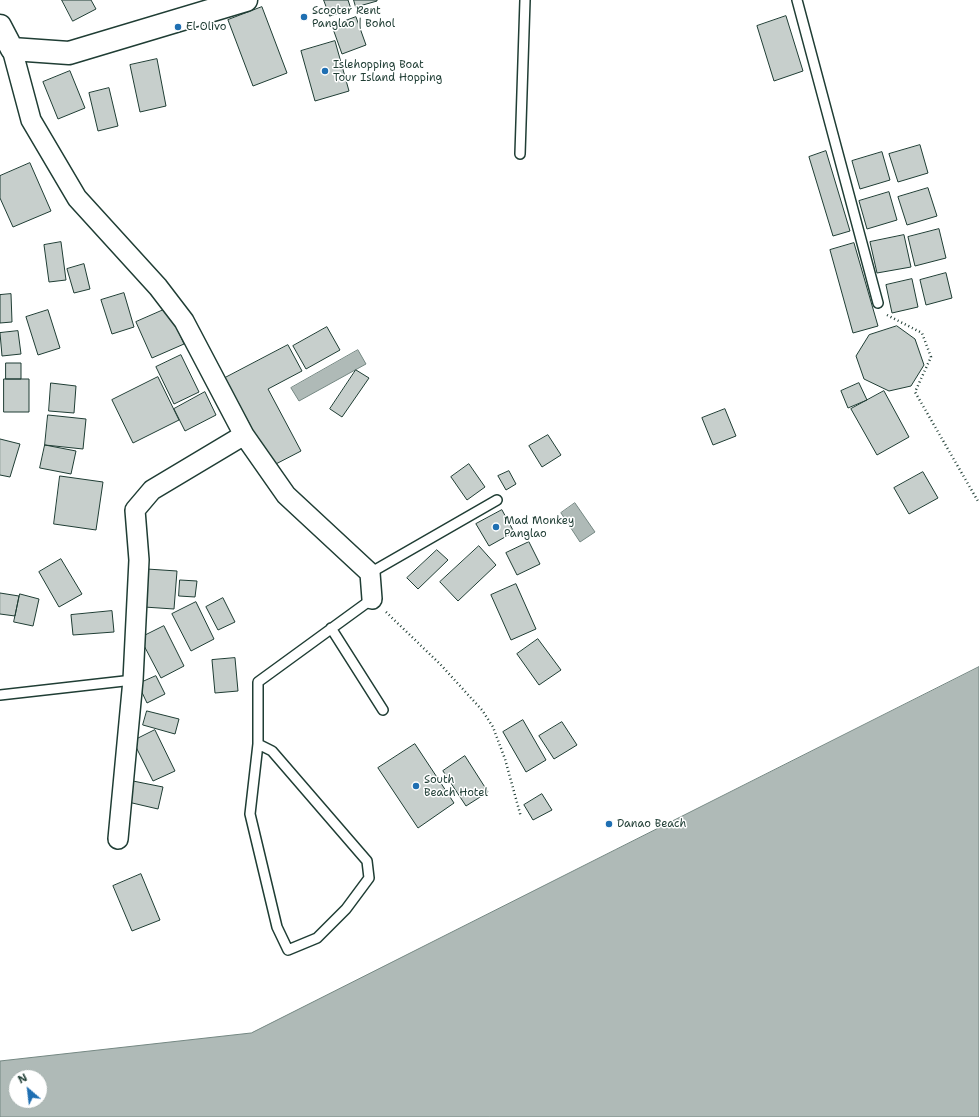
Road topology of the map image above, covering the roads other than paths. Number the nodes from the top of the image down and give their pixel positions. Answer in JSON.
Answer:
{"nodes":[{"id":1,"x":246,"y":0,"type":"edge"},
{"id":2,"x":525,"y":0,"type":"edge"},
{"id":3,"x":797,"y":0,"type":"edge"},
{"id":4,"x":225,"y":4,"type":"edge"},
{"id":5,"x":0,"y":26,"type":"edge"},
{"id":6,"x":12,"y":49,"type":"junction"},
{"id":7,"x":520,"y":154,"type":"dead end"},
{"id":8,"x":878,"y":303,"type":"road end"},
{"id":9,"x":244,"y":435,"type":"junction"},
{"id":10,"x":497,"y":500,"type":"dead end"},
{"id":11,"x":370,"y":573,"type":"junction"},
{"id":12,"x":372,"y":599,"type":"joint"},
{"id":13,"x":331,"y":628,"type":"junction"},
{"id":14,"x":133,"y":680,"type":"junction"},
{"id":15,"x":0,"y":695,"type":"edge"},
{"id":16,"x":383,"y":710,"type":"dead end"},
{"id":17,"x":258,"y":744,"type":"junction"},
{"id":18,"x":118,"y":839,"type":"dead end"}],
"edges":[{"from":1,"to":4,"type":"street"},
{"from":2,"to":7,"type":"lane"},
{"from":3,"to":8,"type":"lane"},
{"from":4,"to":6,"type":"street"},
{"from":5,"to":6,"type":"street"},
{"from":6,"to":9,"type":"street"},
{"from":9,"to":11,"type":"street"},
{"from":9,"to":14,"type":"street"},
{"from":10,"to":11,"type":"lane"},
{"from":11,"to":12,"type":"street"},
{"from":12,"to":13,"type":"lane"},
{"from":13,"to":16,"type":"lane"},
{"from":13,"to":17,"type":"lane"},
{"from":14,"to":15,"type":"lane"},
{"from":14,"to":18,"type":"street"},
{"from":17,"to":17,"type":"lane"}]}
